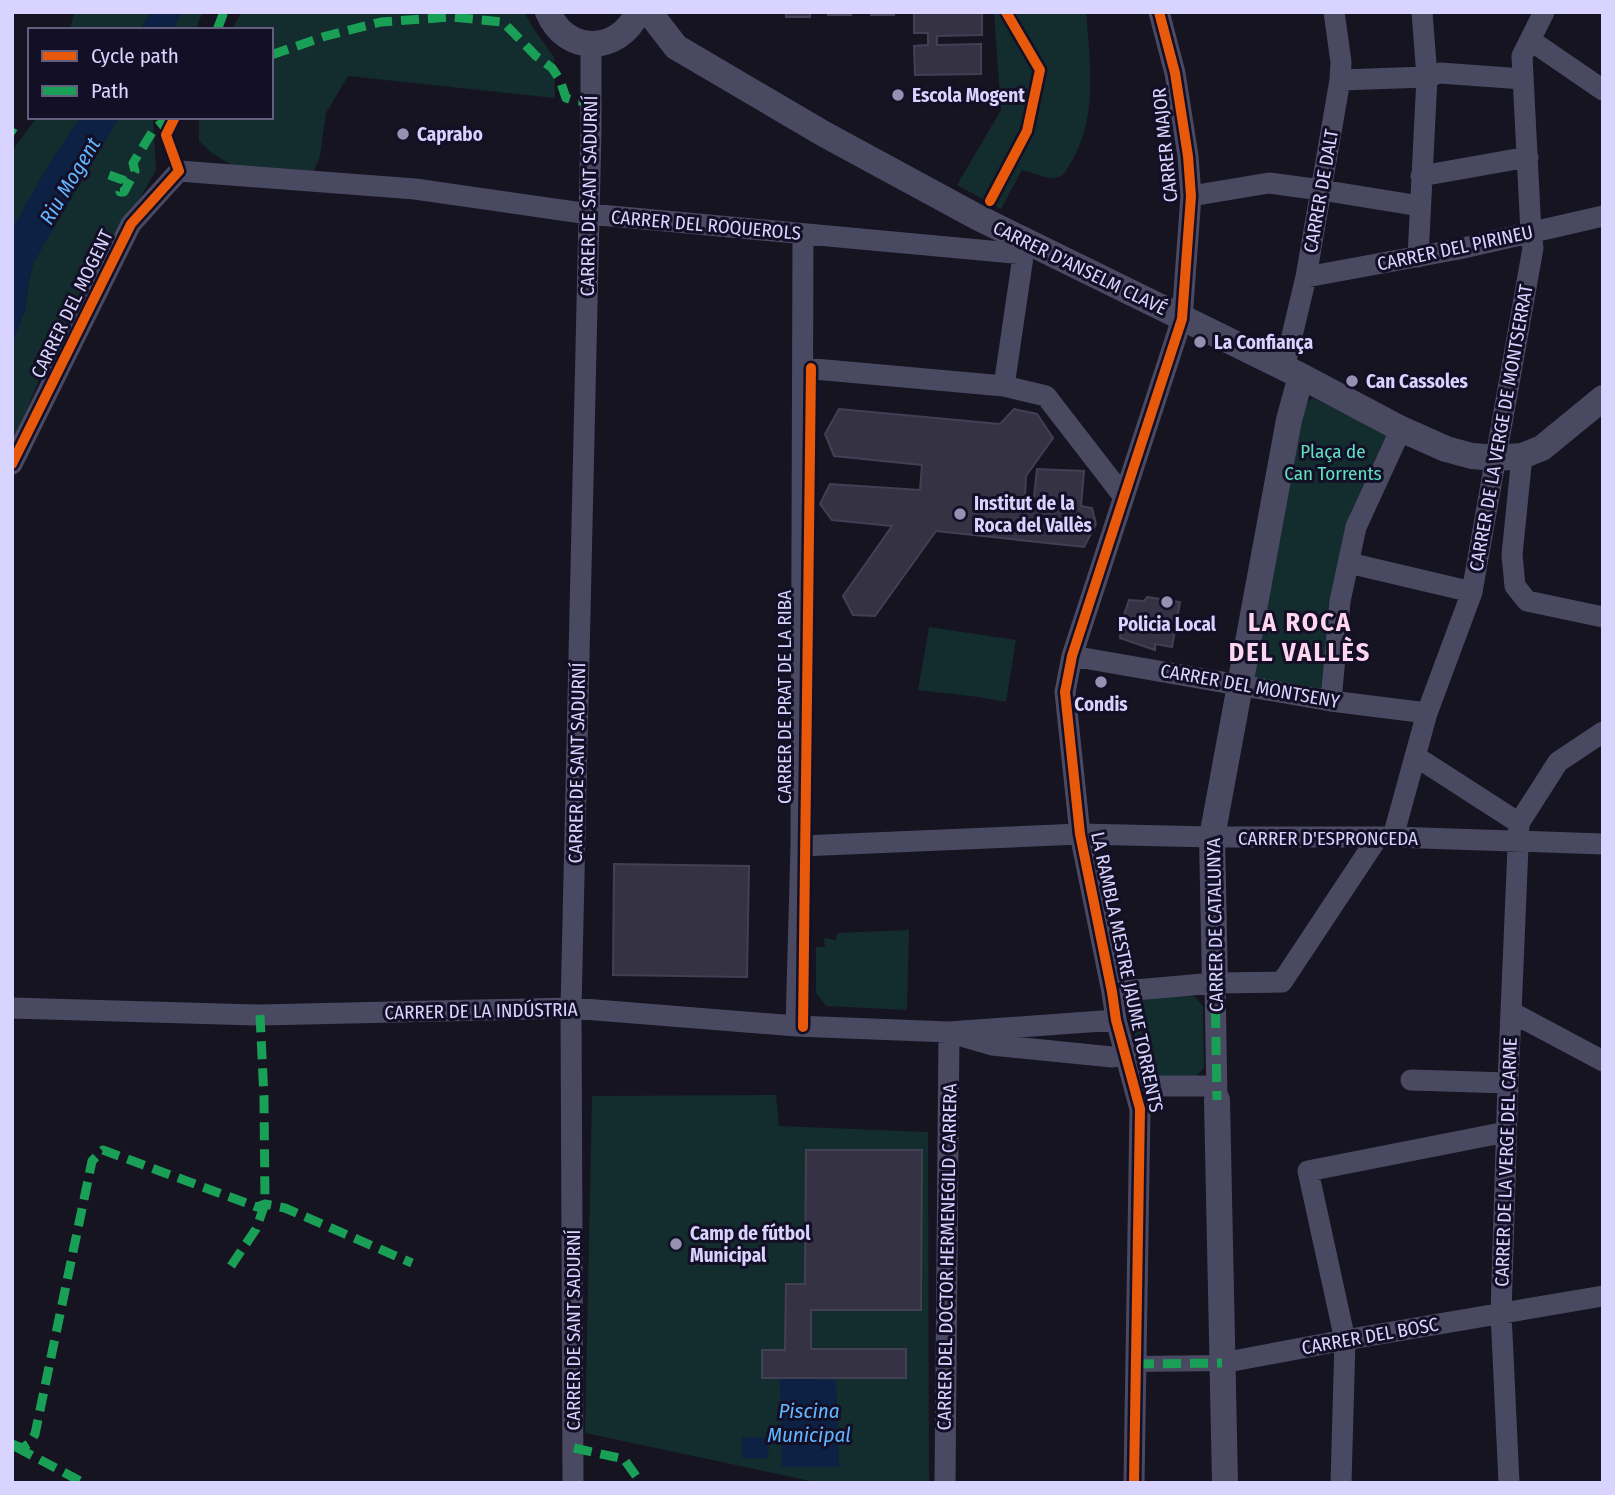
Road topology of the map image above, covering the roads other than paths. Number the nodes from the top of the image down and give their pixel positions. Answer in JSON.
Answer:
{"nodes":[{"id":1,"x":548,"y":12,"type":"edge"},
{"id":2,"x":638,"y":12,"type":"edge"},
{"id":3,"x":649,"y":12,"type":"edge"},
{"id":4,"x":1159,"y":12,"type":"edge"},
{"id":5,"x":1334,"y":12,"type":"edge"},
{"id":6,"x":1422,"y":12,"type":"edge"},
{"id":7,"x":1544,"y":12,"type":"edge"},
{"id":8,"x":1530,"y":40,"type":"junction"},
{"id":9,"x":604,"y":41,"type":"junction"},
{"id":10,"x":676,"y":47,"type":"junction"},
{"id":11,"x":1427,"y":77,"type":"junction"},
{"id":12,"x":1523,"y":79,"type":"junction"},
{"id":13,"x":1340,"y":80,"type":"junction"},
{"id":14,"x":1603,"y":90,"type":"edge"},
{"id":15,"x":1528,"y":156,"type":"junction"},
{"id":16,"x":179,"y":171,"type":"joint"},
{"id":17,"x":1421,"y":176,"type":"junction"},
{"id":18,"x":1321,"y":190,"type":"junction"},
{"id":19,"x":1191,"y":196,"type":"junction"},
{"id":20,"x":1420,"y":206,"type":"junction"},
{"id":21,"x":589,"y":214,"type":"junction"},
{"id":22,"x":1603,"y":216,"type":"edge"},
{"id":23,"x":1531,"y":233,"type":"junction"},
{"id":24,"x":803,"y":234,"type":"junction"},
{"id":25,"x":1025,"y":248,"type":"junction"},
{"id":26,"x":1418,"y":257,"type":"junction"},
{"id":27,"x":1306,"y":277,"type":"junction"},
{"id":28,"x":1182,"y":318,"type":"junction"},
{"id":29,"x":803,"y":368,"type":"junction"},
{"id":30,"x":1292,"y":373,"type":"junction"},
{"id":31,"x":1004,"y":386,"type":"junction"},
{"id":32,"x":1603,"y":398,"type":"edge"},
{"id":33,"x":1401,"y":429,"type":"junction"},
{"id":34,"x":1510,"y":457,"type":"junction"},
{"id":35,"x":12,"y":464,"type":"edge"},
{"id":36,"x":1124,"y":497,"type":"junction"},
{"id":37,"x":1349,"y":563,"type":"junction"},
{"id":38,"x":1472,"y":592,"type":"junction"},
{"id":39,"x":1603,"y":617,"type":"edge"},
{"id":40,"x":1072,"y":656,"type":"junction"},
{"id":41,"x":1239,"y":684,"type":"junction"},
{"id":42,"x":1331,"y":701,"type":"junction"},
{"id":43,"x":1427,"y":713,"type":"junction"},
{"id":44,"x":1603,"y":732,"type":"edge"},
{"id":45,"x":1415,"y":757,"type":"junction"},
{"id":46,"x":1518,"y":832,"type":"junction"},
{"id":47,"x":1080,"y":834,"type":"junction"},
{"id":48,"x":1212,"y":837,"type":"junction"},
{"id":49,"x":1385,"y":837,"type":"junction"},
{"id":50,"x":1603,"y":844,"type":"edge"},
{"id":51,"x":801,"y":846,"type":"junction"},
{"id":52,"x":1215,"y":983,"type":"junction"},
{"id":53,"x":1112,"y":992,"type":"junction"},
{"id":54,"x":12,"y":1008,"type":"edge"},
{"id":55,"x":571,"y":1008,"type":"junction"},
{"id":56,"x":1511,"y":1012,"type":"junction"},
{"id":57,"x":1116,"y":1020,"type":"junction"},
{"id":58,"x":796,"y":1026,"type":"junction"},
{"id":59,"x":949,"y":1032,"type":"junction"},
{"id":60,"x":1125,"y":1054,"type":"junction"},
{"id":61,"x":1603,"y":1061,"type":"edge"},
{"id":62,"x":1410,"y":1080,"type":"dead end"},
{"id":63,"x":1508,"y":1083,"type":"junction"},
{"id":64,"x":1134,"y":1086,"type":"junction"},
{"id":65,"x":1217,"y":1093,"type":"junction"},
{"id":66,"x":1506,"y":1132,"type":"junction"},
{"id":67,"x":1603,"y":1296,"type":"edge"},
{"id":68,"x":1501,"y":1313,"type":"junction"},
{"id":69,"x":1345,"y":1340,"type":"junction"},
{"id":70,"x":1222,"y":1363,"type":"junction"},
{"id":71,"x":1136,"y":1364,"type":"junction"},
{"id":72,"x":573,"y":1483,"type":"edge"},
{"id":73,"x":945,"y":1483,"type":"edge"},
{"id":74,"x":1134,"y":1483,"type":"edge"},
{"id":75,"x":1225,"y":1483,"type":"edge"},
{"id":76,"x":1341,"y":1483,"type":"edge"},
{"id":77,"x":1509,"y":1483,"type":"edge"}],
"edges":[{"from":1,"to":9,"type":"street"},
{"from":2,"to":9,"type":"street"},
{"from":3,"to":10,"type":"street"},
{"from":4,"to":19,"type":"street","name":"CARRER MAJOR"},
{"from":5,"to":13,"type":"street","name":"CARRER DE DALT"},
{"from":6,"to":11,"type":"street"},
{"from":7,"to":8,"type":"street","name":"CARRER DE LA VERGE DE MONTSERRAT"},
{"from":8,"to":12,"type":"street","name":"CARRER DE LA VERGE DE MONTSERRAT"},
{"from":8,"to":14,"type":"street"},
{"from":9,"to":10,"type":"street"},
{"from":9,"to":21,"type":"street","name":"CARRER DE SANT SADURNÍ"},
{"from":10,"to":25,"type":"street","name":"CARRER D'ANSELM CLAVÉ"},
{"from":11,"to":12,"type":"street"},
{"from":11,"to":13,"type":"street"},
{"from":11,"to":17,"type":"street"},
{"from":12,"to":15,"type":"street","name":"CARRER DE LA VERGE DE MONTSERRAT"},
{"from":13,"to":18,"type":"street","name":"CARRER DE DALT"},
{"from":15,"to":17,"type":"street"},
{"from":15,"to":23,"type":"street","name":"CARRER DE LA VERGE DE MONTSERRAT"},
{"from":16,"to":21,"type":"street","name":"CARRER DEL ROQUEROLS"},
{"from":16,"to":35,"type":"street","name":"CARRER DEL MOGENT"},
{"from":17,"to":20,"type":"street"},
{"from":18,"to":19,"type":"street"},
{"from":18,"to":20,"type":"street"},
{"from":18,"to":27,"type":"street","name":"CARRER DE DALT"},
{"from":19,"to":28,"type":"street","name":"CARRER MAJOR"},
{"from":20,"to":26,"type":"street"},
{"from":21,"to":24,"type":"street","name":"CARRER DEL ROQUEROLS"},
{"from":21,"to":55,"type":"street","name":"CARRER DE SANT SADURNÍ"},
{"from":22,"to":23,"type":"street","name":"CARRER DEL PIRINEU"},
{"from":23,"to":26,"type":"street","name":"CARRER DEL PIRINEU"},
{"from":23,"to":34,"type":"street","name":"CARRER DE LA VERGE DE MONTSERRAT"},
{"from":24,"to":25,"type":"street","name":"CARRER DEL ROQUEROLS"},
{"from":24,"to":29,"type":"street","name":"CARRER DE PRAT DE LA RIBA"},
{"from":25,"to":28,"type":"street","name":"CARRER D'ANSELM CLAVÉ"},
{"from":25,"to":31,"type":"street"},
{"from":26,"to":27,"type":"street","name":"CARRER DEL PIRINEU"},
{"from":27,"to":30,"type":"street","name":"CARRER DE DALT"},
{"from":28,"to":30,"type":"street","name":"CARRER D'ANSELM CLAVÉ"},
{"from":28,"to":36,"type":"street","name":"LA RAMBLA MESTRE JAUME TORRENTS"},
{"from":29,"to":31,"type":"street"},
{"from":29,"to":51,"type":"street","name":"CARRER DE PRAT DE LA RIBA"},
{"from":30,"to":33,"type":"street","name":"CARRER D'ANSELM CLAVÉ"},
{"from":30,"to":41,"type":"street","name":"CARRER DE CATALUNYA"},
{"from":31,"to":36,"type":"street"},
{"from":32,"to":34,"type":"street"},
{"from":33,"to":34,"type":"street","name":"CARRER D'ANSELM CLAVÉ"},
{"from":33,"to":37,"type":"street"},
{"from":34,"to":38,"type":"street","name":"CARRER DE LA VERGE DE MONTSERRAT"},
{"from":34,"to":39,"type":"street"},
{"from":36,"to":40,"type":"street","name":"LA RAMBLA MESTRE JAUME TORRENTS"},
{"from":37,"to":38,"type":"street"},
{"from":37,"to":42,"type":"street"},
{"from":38,"to":43,"type":"street","name":"CARRER DE LA VERGE DE MONTSERRAT"},
{"from":40,"to":41,"type":"street","name":"CARRER DEL MONTSENY"},
{"from":40,"to":47,"type":"street","name":"LA RAMBLA MESTRE JAUME TORRENTS"},
{"from":41,"to":42,"type":"street","name":"CARRER DEL MONTSENY"},
{"from":41,"to":48,"type":"street","name":"CARRER DE CATALUNYA"},
{"from":42,"to":43,"type":"street","name":"CARRER DEL MONTSENY"},
{"from":43,"to":45,"type":"street","name":"CARRER DE LA VERGE DE MONTSERRAT"},
{"from":44,"to":46,"type":"street"},
{"from":45,"to":46,"type":"street"},
{"from":45,"to":49,"type":"street","name":"CARRER DE LA VERGE DE MONTSERRAT"},
{"from":46,"to":49,"type":"street","name":"CARRER D'ESPRONCEDA"},
{"from":46,"to":50,"type":"street","name":"CARRER D'ESPRONCEDA"},
{"from":46,"to":56,"type":"street","name":"CARRER DE LA VERGE DEL CARME"},
{"from":47,"to":48,"type":"street","name":"CARRER D'ESPRONCEDA"},
{"from":47,"to":51,"type":"street","name":"CARRER D'ESPRONCEDA"},
{"from":47,"to":53,"type":"street","name":"LA RAMBLA MESTRE JAUME TORRENTS"},
{"from":48,"to":49,"type":"street","name":"CARRER D'ESPRONCEDA"},
{"from":48,"to":52,"type":"street","name":"CARRER DE CATALUNYA"},
{"from":49,"to":52,"type":"street","name":"CARRER DE LA VERGE DE MONTSERRAT"},
{"from":51,"to":58,"type":"street","name":"CARRER DE PRAT DE LA RIBA"},
{"from":52,"to":53,"type":"street","name":"CARRER DE LA VERGE DE MONTSERRAT"},
{"from":52,"to":65,"type":"street","name":"CARRER DE CATALUNYA"},
{"from":53,"to":57,"type":"street","name":"LA RAMBLA MESTRE JAUME TORRENTS"},
{"from":54,"to":55,"type":"street","name":"CARRER DE LA INDÚSTRIA"},
{"from":55,"to":58,"type":"street","name":"CARRER DE LA INDÚSTRIA"},
{"from":55,"to":72,"type":"street","name":"CARRER DE SANT SADURNÍ"},
{"from":56,"to":61,"type":"street"},
{"from":56,"to":63,"type":"street","name":"CARRER DE LA VERGE DEL CARME"},
{"from":57,"to":59,"type":"street","name":"CARRER DE LA INDÚSTRIA"},
{"from":57,"to":60,"type":"street","name":"LA RAMBLA MESTRE JAUME TORRENTS"},
{"from":58,"to":59,"type":"street","name":"CARRER DE LA INDÚSTRIA"},
{"from":59,"to":60,"type":"street","name":"CARRER DE LA INDÚSTRIA"},
{"from":59,"to":73,"type":"street","name":"CARRER DEL DOCTOR HERMENEGILD CARRERA"},
{"from":60,"to":64,"type":"street","name":"LA RAMBLA MESTRE JAUME TORRENTS"},
{"from":62,"to":63,"type":"street"},
{"from":63,"to":66,"type":"street","name":"CARRER DE LA VERGE DEL CARME"},
{"from":64,"to":65,"type":"street"},
{"from":64,"to":71,"type":"street","name":"LA RAMBLA MESTRE JAUME TORRENTS"},
{"from":65,"to":70,"type":"street","name":"CARRER DE CATALUNYA"},
{"from":66,"to":68,"type":"street","name":"CARRER DE LA VERGE DEL CARME"},
{"from":66,"to":69,"type":"street"},
{"from":67,"to":68,"type":"street","name":"CARRER DEL BOSC"},
{"from":68,"to":69,"type":"street","name":"CARRER DEL BOSC"},
{"from":68,"to":77,"type":"street","name":"CARRER DE LA VERGE DEL CARME"},
{"from":69,"to":70,"type":"street","name":"CARRER DEL BOSC"},
{"from":69,"to":76,"type":"street"},
{"from":70,"to":71,"type":"street","name":"CARRER DEL BOSC"},
{"from":70,"to":75,"type":"street","name":"CARRER DE CATALUNYA"},
{"from":71,"to":74,"type":"street","name":"LA RAMBLA MESTRE JAUME TORRENTS"}]}
